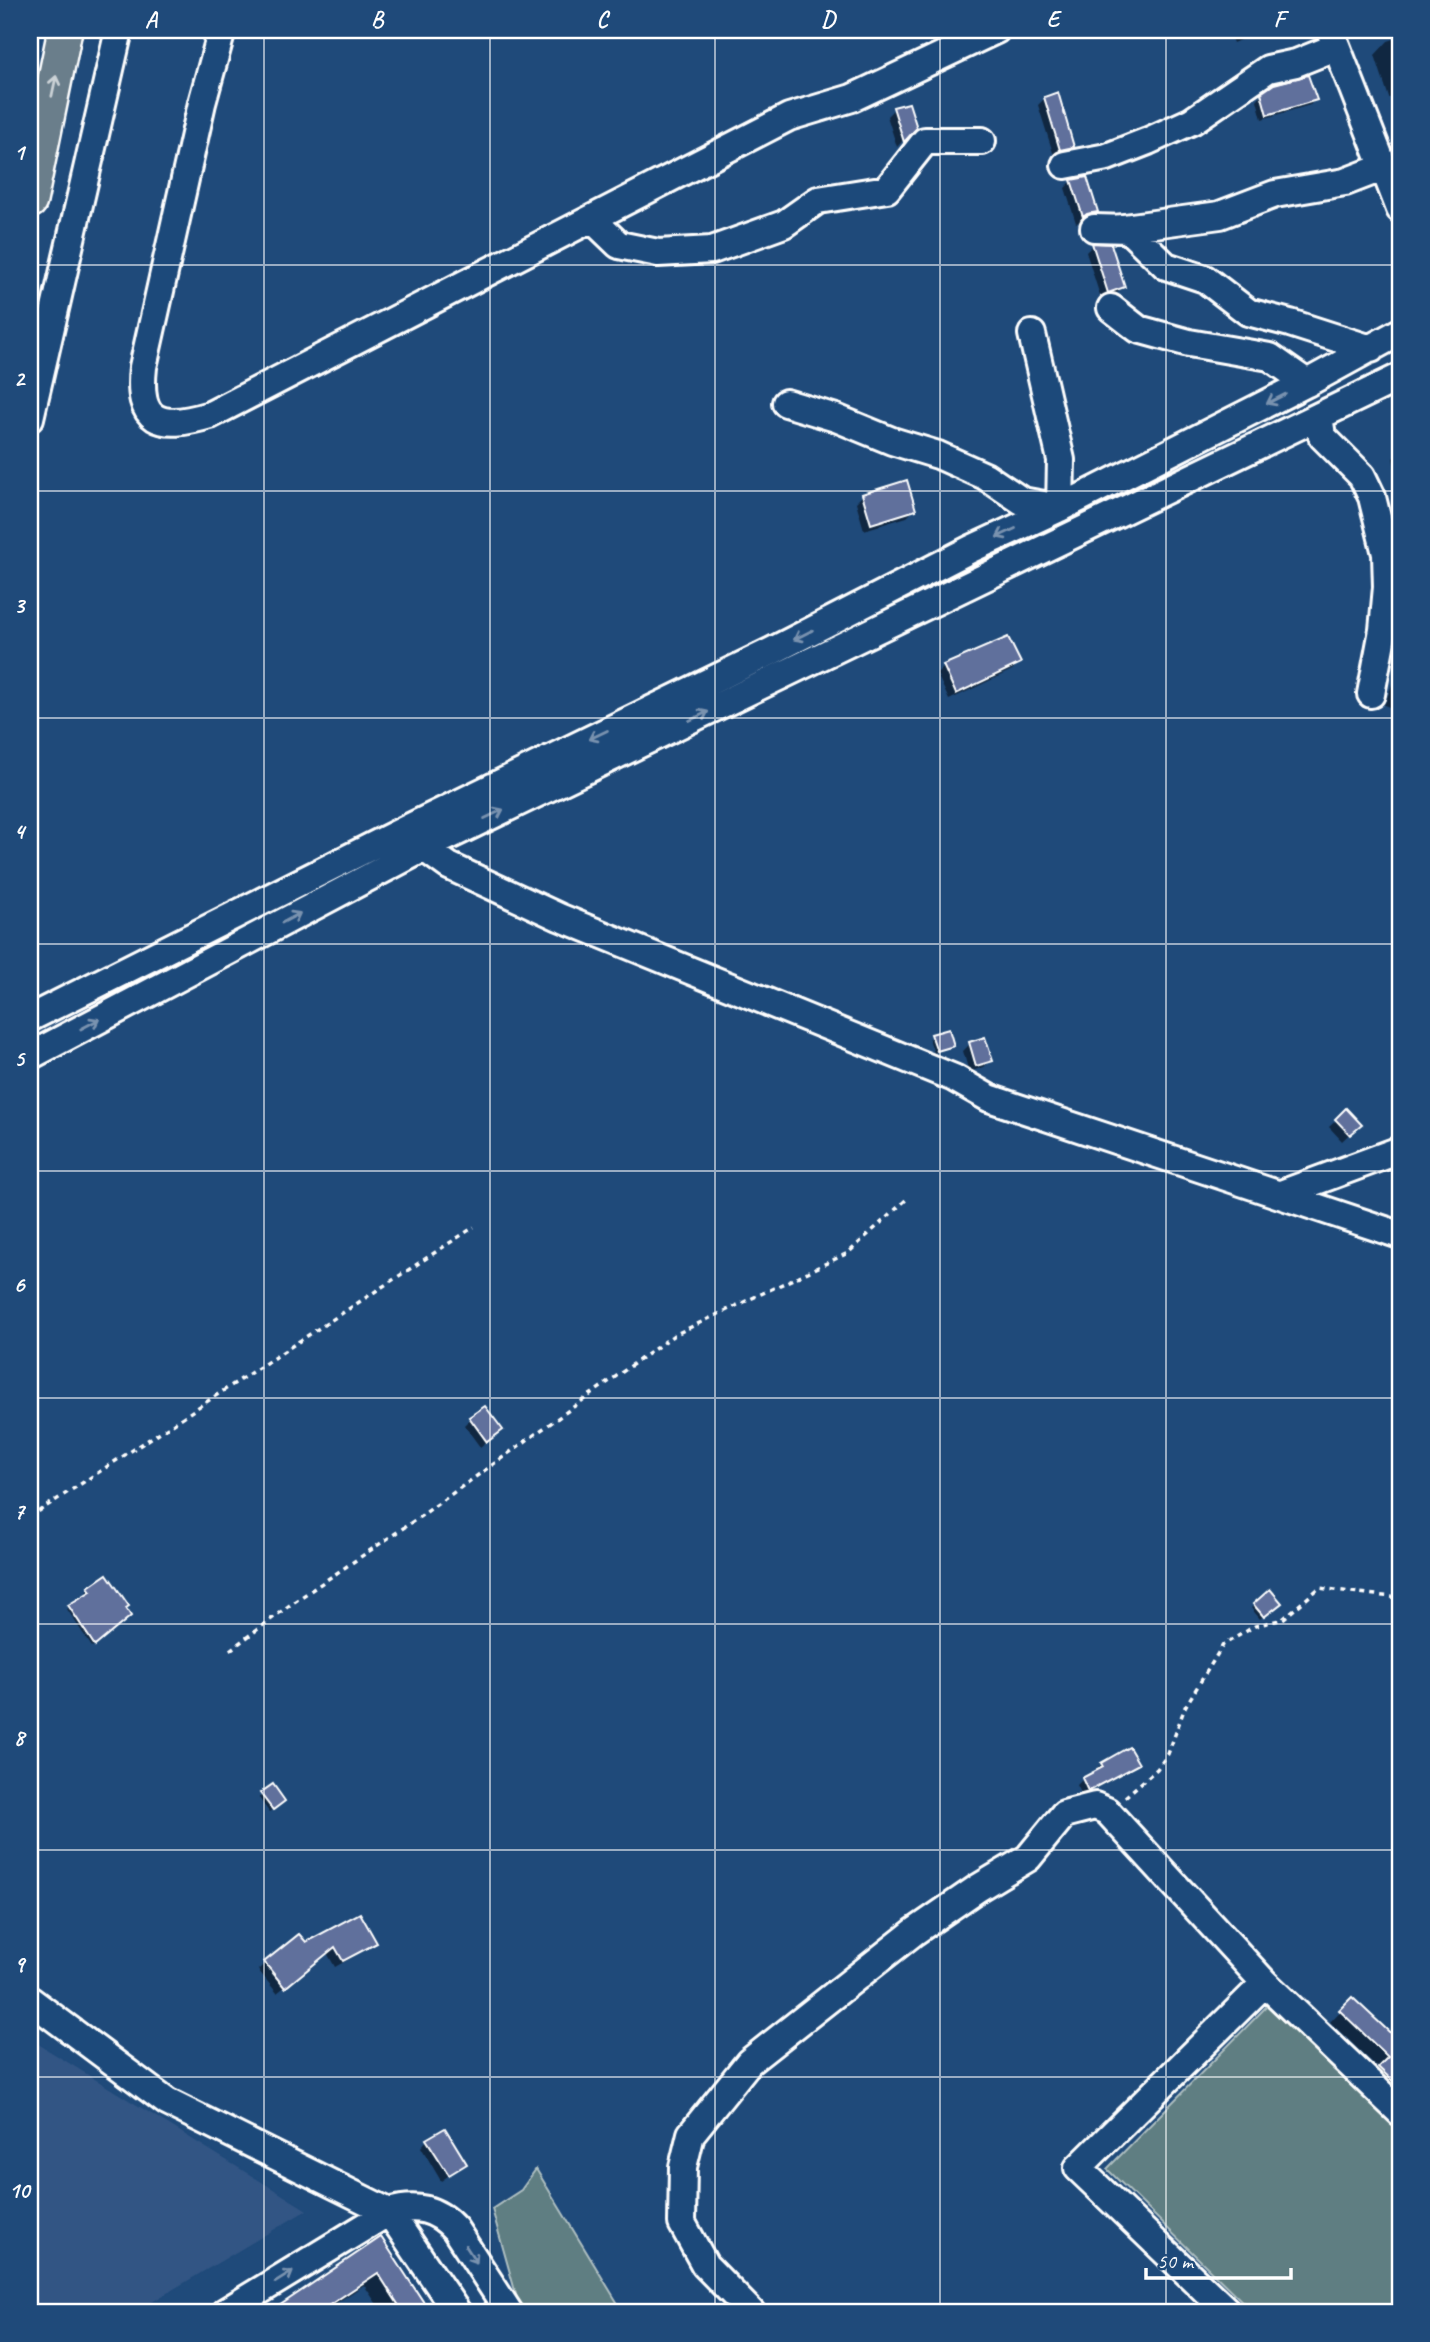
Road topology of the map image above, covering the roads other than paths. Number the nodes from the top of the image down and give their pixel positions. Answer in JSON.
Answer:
{"nodes":[{"id":1,"x":65,"y":30,"type":"edge"},
{"id":2,"x":119,"y":30,"type":"edge"},
{"id":3,"x":222,"y":30,"type":"edge"},
{"id":4,"x":996,"y":30,"type":"edge"},
{"id":5,"x":964,"y":37,"type":"edge"},
{"id":6,"x":1333,"y":39,"type":"edge"},
{"id":7,"x":982,"y":141,"type":"dead end"},
{"id":8,"x":1065,"y":165,"type":"dead end"},
{"id":9,"x":1384,"y":167,"type":"junction"},
{"id":10,"x":30,"y":201,"type":"edge"},
{"id":11,"x":1399,"y":203,"type":"edge"},
{"id":12,"x":593,"y":220,"type":"junction"},
{"id":13,"x":1111,"y":308,"type":"dead end"},
{"id":14,"x":1400,"y":332,"type":"edge"},
{"id":15,"x":1032,"y":334,"type":"dead end"},
{"id":16,"x":1371,"y":349,"type":"junction"},
{"id":17,"x":1400,"y":377,"type":"edge"},
{"id":18,"x":1307,"y":383,"type":"junction"},
{"id":19,"x":786,"y":403,"type":"dead end"},
{"id":20,"x":1320,"y":416,"type":"junction"},
{"id":21,"x":30,"y":418,"type":"edge"},
{"id":22,"x":1060,"y":508,"type":"junction"},
{"id":23,"x":1371,"y":694,"type":"dead end"},
{"id":24,"x":425,"y":848,"type":"junction"},
{"id":25,"x":30,"y":1018,"type":"edge"},
{"id":26,"x":30,"y":1056,"type":"edge"},
{"id":27,"x":1400,"y":1150,"type":"edge"},
{"id":28,"x":1281,"y":1194,"type":"junction"},
{"id":29,"x":1400,"y":1235,"type":"edge"},
{"id":30,"x":1265,"y":1983,"type":"junction"},
{"id":31,"x":30,"y":2000,"type":"edge"},
{"id":32,"x":1400,"y":2112,"type":"edge"},
{"id":33,"x":389,"y":2212,"type":"junction"},
{"id":34,"x":225,"y":2312,"type":"edge"},
{"id":35,"x":457,"y":2312,"type":"edge"},
{"id":36,"x":509,"y":2312,"type":"edge"},
{"id":37,"x":751,"y":2312,"type":"edge"},
{"id":38,"x":1228,"y":2312,"type":"edge"}],
"edges":[{"from":10,"to":1,"type":"main road","one_way":true},
{"from":2,"to":21,"type":"street"},
{"from":3,"to":12,"type":"street"},
{"from":4,"to":5,"type":"street"},
{"from":5,"to":12,"type":"street"},
{"from":6,"to":8,"type":"street"},
{"from":6,"to":9,"type":"street"},
{"from":7,"to":12,"type":"street"},
{"from":9,"to":11,"type":"street"},
{"from":9,"to":16,"type":"street"},
{"from":13,"to":18,"type":"street"},
{"from":14,"to":16,"type":"street"},
{"from":15,"to":22,"type":"street"},
{"from":16,"to":18,"type":"street"},
{"from":17,"to":20,"type":"street"},
{"from":18,"to":22,"type":"street","one_way":true},
{"from":19,"to":22,"type":"street"},
{"from":20,"to":23,"type":"street"},
{"from":24,"to":20,"type":"street","one_way":true},
{"from":22,"to":25,"type":"street","one_way":true},
{"from":26,"to":24,"type":"street","one_way":true},
{"from":24,"to":28,"type":"street"},
{"from":27,"to":28,"type":"street"},
{"from":28,"to":29,"type":"street"},
{"from":30,"to":32,"type":"street"},
{"from":30,"to":37,"type":"street"},
{"from":30,"to":38,"type":"street"},
{"from":31,"to":33,"type":"street"},
{"from":34,"to":33,"type":"street","one_way":true},
{"from":33,"to":35,"type":"street"},
{"from":33,"to":36,"type":"street","one_way":true}]}
